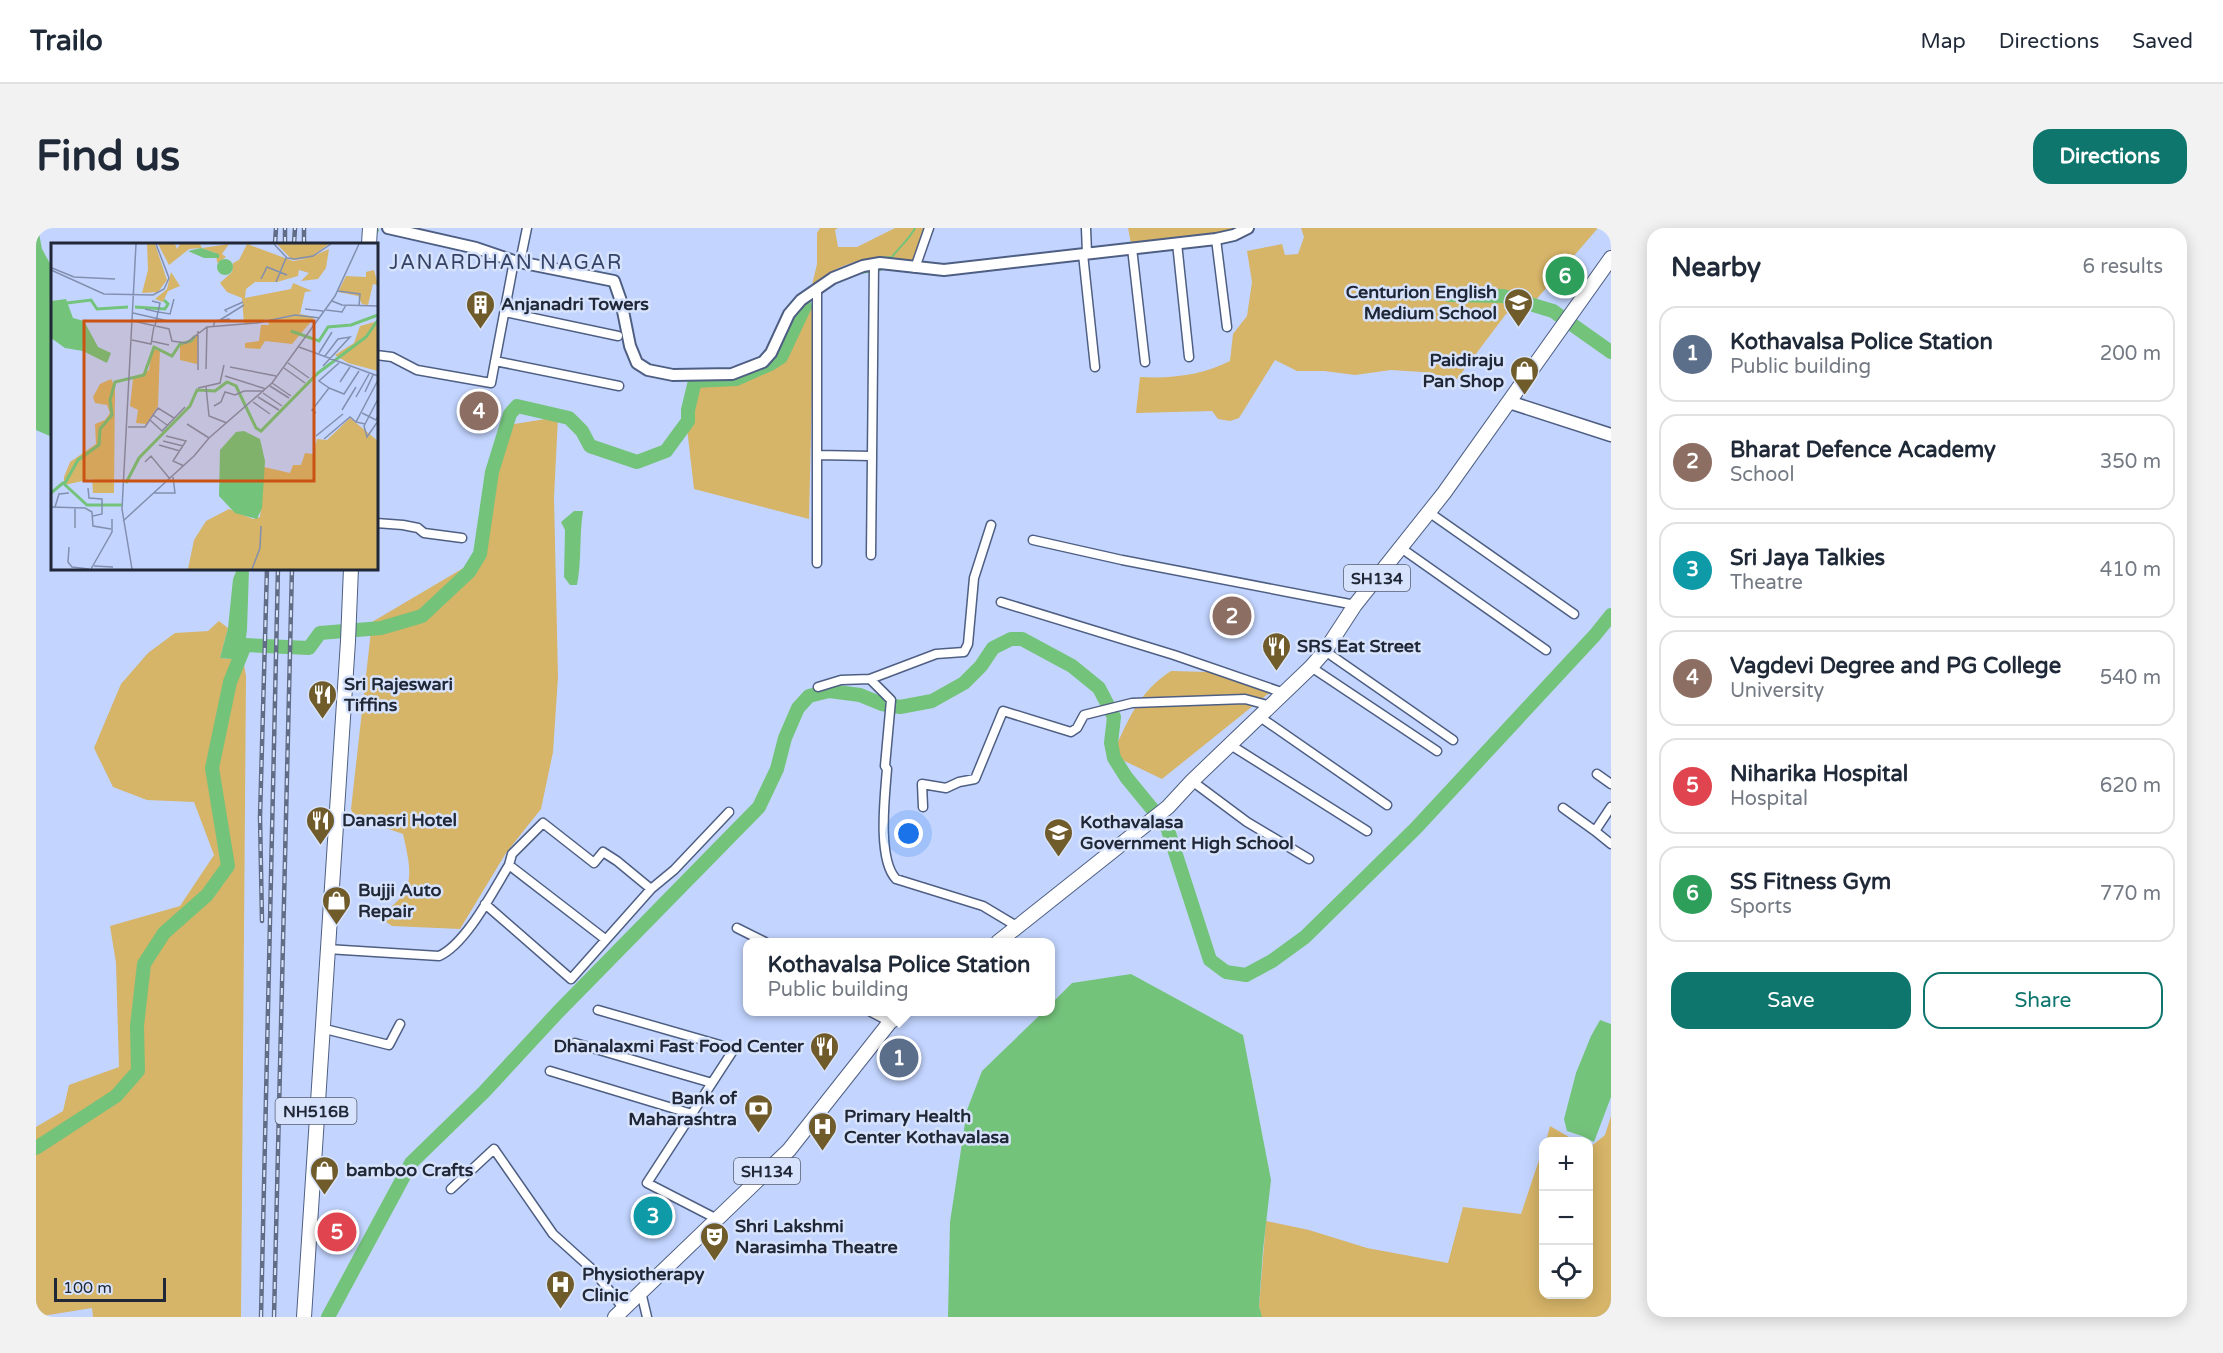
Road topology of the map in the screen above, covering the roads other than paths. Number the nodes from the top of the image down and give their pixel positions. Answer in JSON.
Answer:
{"nodes":[{"id":1,"x":370,"y":228,"type":"edge"},
{"id":2,"x":388,"y":228,"type":"edge"},
{"id":3,"x":527,"y":228,"type":"edge"},
{"id":4,"x":929,"y":228,"type":"edge"},
{"id":5,"x":1086,"y":228,"type":"edge"},
{"id":6,"x":1246,"y":228,"type":"edge"},
{"id":7,"x":1216,"y":239,"type":"junction"},
{"id":8,"x":369,"y":243,"type":"edge"},
{"id":9,"x":1177,"y":243,"type":"junction"},
{"id":10,"x":1132,"y":248,"type":"junction"},
{"id":11,"x":1085,"y":254,"type":"junction"},
{"id":12,"x":1611,"y":258,"type":"edge"},
{"id":13,"x":517,"y":261,"type":"junction"},
{"id":14,"x":874,"y":265,"type":"junction"},
{"id":15,"x":915,"y":268,"type":"junction"},
{"id":16,"x":817,"y":289,"type":"junction"},
{"id":17,"x":505,"y":312,"type":"junction"},
{"id":18,"x":1227,"y":327,"type":"dead end"},
{"id":19,"x":618,"y":336,"type":"dead end"},
{"id":20,"x":378,"y":355,"type":"edge"},
{"id":21,"x":1189,"y":357,"type":"dead end"},
{"id":22,"x":495,"y":362,"type":"junction"},
{"id":23,"x":1145,"y":362,"type":"dead end"},
{"id":24,"x":1095,"y":367,"type":"dead end"},
{"id":25,"x":619,"y":386,"type":"dead end"},
{"id":26,"x":1509,"y":402,"type":"junction"},
{"id":27,"x":1611,"y":435,"type":"edge"},
{"id":28,"x":817,"y":455,"type":"junction"},
{"id":29,"x":872,"y":456,"type":"junction"},
{"id":30,"x":1430,"y":513,"type":"junction"},
{"id":31,"x":378,"y":523,"type":"edge"},
{"id":32,"x":991,"y":525,"type":"dead end"},
{"id":33,"x":462,"y":538,"type":"dead end"},
{"id":34,"x":1033,"y":540,"type":"dead end"},
{"id":35,"x":1401,"y":548,"type":"junction"},
{"id":36,"x":871,"y":555,"type":"dead end"},
{"id":37,"x":817,"y":563,"type":"dead end"},
{"id":38,"x":351,"y":570,"type":"edge"},
{"id":39,"x":1001,"y":602,"type":"dead end"},
{"id":40,"x":1355,"y":605,"type":"junction"},
{"id":41,"x":1574,"y":614,"type":"dead end"},
{"id":42,"x":1324,"y":651,"type":"junction"},
{"id":43,"x":1546,"y":651,"type":"dead end"},
{"id":44,"x":1311,"y":667,"type":"junction"},
{"id":45,"x":870,"y":679,"type":"junction"},
{"id":46,"x":818,"y":687,"type":"dead end"},
{"id":47,"x":1284,"y":693,"type":"junction"},
{"id":48,"x":1271,"y":706,"type":"junction"},
{"id":49,"x":1260,"y":717,"type":"junction"},
{"id":50,"x":1453,"y":740,"type":"dead end"},
{"id":51,"x":1229,"y":744,"type":"junction"},
{"id":52,"x":1437,"y":751,"type":"dead end"},
{"id":53,"x":1597,"y":774,"type":"dead end"},
{"id":54,"x":1192,"y":781,"type":"junction"},
{"id":55,"x":1611,"y":784,"type":"edge"},
{"id":56,"x":1388,"y":804,"type":"dead end"},
{"id":57,"x":923,"y":807,"type":"dead end"},
{"id":58,"x":1611,"y":807,"type":"edge"},
{"id":59,"x":1563,"y":808,"type":"dead end"},
{"id":60,"x":729,"y":812,"type":"dead end"},
{"id":61,"x":1367,"y":831,"type":"dead end"},
{"id":62,"x":1595,"y":831,"type":"junction"},
{"id":63,"x":1611,"y":844,"type":"edge"},
{"id":64,"x":1310,"y":858,"type":"dead end"},
{"id":65,"x":509,"y":865,"type":"junction"},
{"id":66,"x":651,"y":889,"type":"junction"},
{"id":67,"x":485,"y":904,"type":"junction"},
{"id":68,"x":1018,"y":927,"type":"junction"},
{"id":69,"x":737,"y":928,"type":"dead end"},
{"id":70,"x":757,"y":938,"type":"edge"},
{"id":71,"x":1003,"y":938,"type":"edge"},
{"id":72,"x":605,"y":939,"type":"junction"},
{"id":73,"x":327,"y":949,"type":"junction"},
{"id":74,"x":598,"y":1010,"type":"dead end"},
{"id":75,"x":880,"y":1016,"type":"edge"},
{"id":76,"x":898,"y":1016,"type":"edge"},
{"id":77,"x":890,"y":1022,"type":"junction"},
{"id":78,"x":400,"y":1024,"type":"dead end"},
{"id":79,"x":321,"y":1028,"type":"junction"},
{"id":80,"x":575,"y":1043,"type":"dead end"},
{"id":81,"x":550,"y":1071,"type":"dead end"},
{"id":82,"x":712,"y":1083,"type":"junction"},
{"id":83,"x":692,"y":1114,"type":"junction"},
{"id":84,"x":451,"y":1189,"type":"dead end"},
{"id":85,"x":717,"y":1219,"type":"junction"},
{"id":86,"x":641,"y":1292,"type":"junction"},
{"id":87,"x":619,"y":1313,"type":"edge"},
{"id":88,"x":304,"y":1317,"type":"edge"},
{"id":89,"x":647,"y":1317,"type":"edge"}],
"edges":[{"from":1,"to":8,"type":"main road"},
{"from":2,"to":13,"type":"street"},
{"from":3,"to":13,"type":"street"},
{"from":4,"to":15,"type":"street"},
{"from":5,"to":11,"type":"street"},
{"from":6,"to":7,"type":"street"},
{"from":7,"to":9,"type":"street"},
{"from":7,"to":18,"type":"street"},
{"from":9,"to":10,"type":"street"},
{"from":9,"to":21,"type":"street"},
{"from":10,"to":11,"type":"street"},
{"from":10,"to":23,"type":"street"},
{"from":11,"to":15,"type":"street"},
{"from":11,"to":24,"type":"street"},
{"from":12,"to":26,"type":"main road","number":"SH134"},
{"from":13,"to":16,"type":"street"},
{"from":13,"to":17,"type":"street"},
{"from":14,"to":15,"type":"street"},
{"from":14,"to":16,"type":"street"},
{"from":14,"to":29,"type":"street"},
{"from":16,"to":28,"type":"street"},
{"from":17,"to":19,"type":"street"},
{"from":17,"to":22,"type":"street"},
{"from":20,"to":22,"type":"street"},
{"from":22,"to":25,"type":"street"},
{"from":26,"to":27,"type":"main road"},
{"from":26,"to":30,"type":"main road","number":"SH134"},
{"from":28,"to":29,"type":"street"},
{"from":28,"to":37,"type":"street"},
{"from":29,"to":36,"type":"street"},
{"from":30,"to":35,"type":"main road","number":"SH134"},
{"from":30,"to":41,"type":"street"},
{"from":31,"to":33,"type":"street"},
{"from":32,"to":45,"type":"street"},
{"from":34,"to":40,"type":"street"},
{"from":35,"to":40,"type":"main road","number":"SH134"},
{"from":35,"to":43,"type":"street"},
{"from":38,"to":73,"type":"main road","number":"NH516B"},
{"from":39,"to":47,"type":"street"},
{"from":40,"to":42,"type":"main road","number":"SH134"},
{"from":42,"to":44,"type":"main road","number":"SH134"},
{"from":42,"to":50,"type":"street"},
{"from":44,"to":47,"type":"main road","number":"SH134"},
{"from":44,"to":52,"type":"street"},
{"from":45,"to":46,"type":"street"},
{"from":45,"to":68,"type":"street"},
{"from":47,"to":48,"type":"main road","number":"SH134"},
{"from":48,"to":49,"type":"main road","number":"SH134"},
{"from":48,"to":57,"type":"street"},
{"from":49,"to":51,"type":"main road","number":"SH134"},
{"from":49,"to":56,"type":"street"},
{"from":51,"to":54,"type":"main road","number":"SH134"},
{"from":51,"to":61,"type":"street"},
{"from":53,"to":55,"type":"street"},
{"from":54,"to":64,"type":"street"},
{"from":54,"to":68,"type":"main road","number":"SH134"},
{"from":58,"to":62,"type":"street"},
{"from":59,"to":62,"type":"street"},
{"from":60,"to":66,"type":"street"},
{"from":62,"to":63,"type":"street"},
{"from":65,"to":66,"type":"street"},
{"from":65,"to":67,"type":"street"},
{"from":65,"to":72,"type":"street"},
{"from":66,"to":72,"type":"street"},
{"from":67,"to":72,"type":"street"},
{"from":67,"to":73,"type":"street"},
{"from":68,"to":71,"type":"main road","number":"SH134"},
{"from":69,"to":70,"type":"street"},
{"from":73,"to":79,"type":"main road","number":"NH516B"},
{"from":74,"to":82,"type":"street"},
{"from":75,"to":77,"type":"street"},
{"from":76,"to":77,"type":"main road","number":"SH134"},
{"from":77,"to":85,"type":"main road","number":"SH134"},
{"from":78,"to":79,"type":"street"},
{"from":79,"to":88,"type":"main road","number":"NH516B"},
{"from":80,"to":82,"type":"street"},
{"from":81,"to":83,"type":"street"},
{"from":82,"to":83,"type":"street"},
{"from":83,"to":85,"type":"street"},
{"from":84,"to":87,"type":"street"},
{"from":85,"to":86,"type":"main road","number":"SH134"},
{"from":86,"to":87,"type":"main road","number":"SH134"},
{"from":86,"to":89,"type":"street"}]}
